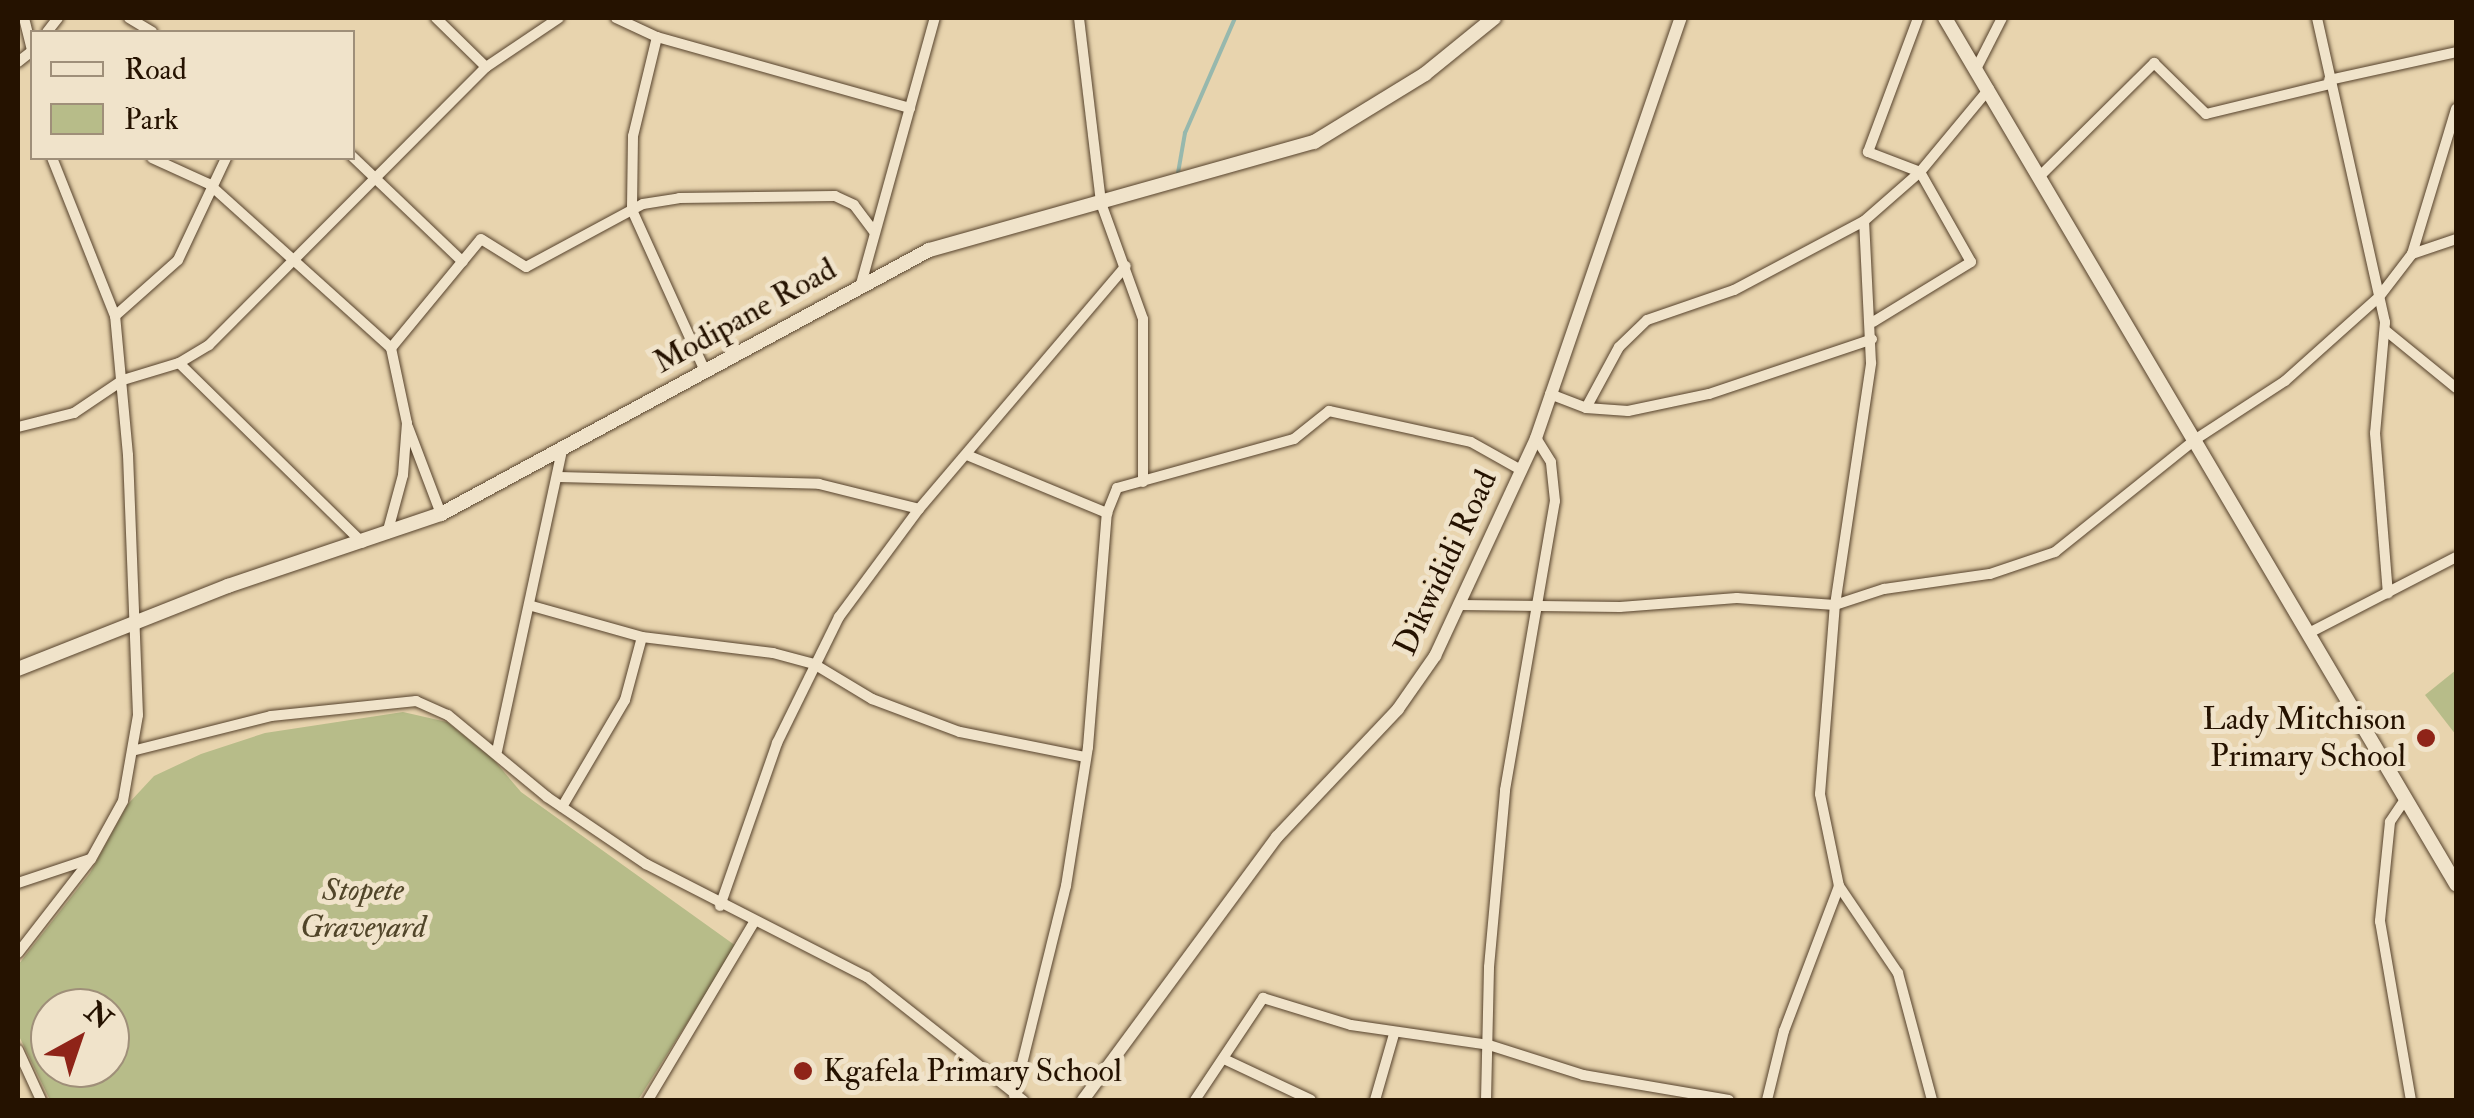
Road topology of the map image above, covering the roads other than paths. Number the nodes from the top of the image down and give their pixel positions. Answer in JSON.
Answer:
{"nodes":[{"id":1,"x":23,"y":18,"type":"edge"},
{"id":2,"x":436,"y":18,"type":"edge"},
{"id":3,"x":558,"y":18,"type":"edge"},
{"id":4,"x":616,"y":18,"type":"edge"},
{"id":5,"x":936,"y":18,"type":"edge"},
{"id":6,"x":1079,"y":18,"type":"edge"},
{"id":7,"x":1494,"y":18,"type":"edge"},
{"id":8,"x":1680,"y":18,"type":"edge"},
{"id":9,"x":1918,"y":18,"type":"edge"},
{"id":10,"x":1945,"y":18,"type":"edge"},
{"id":11,"x":2002,"y":18,"type":"edge"},
{"id":12,"x":2316,"y":18,"type":"edge"},
{"id":13,"x":18,"y":28,"type":"edge"},
{"id":14,"x":657,"y":37,"type":"junction"},
{"id":15,"x":30,"y":44,"type":"edge"},
{"id":16,"x":2456,"y":52,"type":"edge"},
{"id":17,"x":486,"y":68,"type":"junction"},
{"id":18,"x":1976,"y":69,"type":"junction"},
{"id":19,"x":2330,"y":82,"type":"junction"},
{"id":20,"x":1989,"y":89,"type":"junction"},
{"id":21,"x":910,"y":108,"type":"junction"},
{"id":22,"x":2456,"y":110,"type":"edge"},
{"id":23,"x":355,"y":158,"type":"edge"},
{"id":24,"x":53,"y":160,"type":"edge"},
{"id":25,"x":156,"y":160,"type":"edge"},
{"id":26,"x":225,"y":160,"type":"edge"},
{"id":27,"x":1920,"y":172,"type":"junction"},
{"id":28,"x":379,"y":176,"type":"junction"},
{"id":29,"x":2040,"y":176,"type":"junction"},
{"id":30,"x":209,"y":184,"type":"junction"},
{"id":31,"x":1102,"y":203,"type":"junction"},
{"id":32,"x":632,"y":210,"type":"junction"},
{"id":33,"x":1864,"y":221,"type":"junction"},
{"id":34,"x":874,"y":232,"type":"junction"},
{"id":35,"x":2456,"y":239,"type":"edge"},
{"id":36,"x":2412,"y":254,"type":"junction"},
{"id":37,"x":294,"y":261,"type":"junction"},
{"id":38,"x":463,"y":262,"type":"junction"},
{"id":39,"x":1126,"y":266,"type":"junction"},
{"id":40,"x":861,"y":284,"type":"junction"},
{"id":41,"x":2379,"y":298,"type":"junction"},
{"id":42,"x":115,"y":316,"type":"junction"},
{"id":43,"x":1873,"y":322,"type":"junction"},
{"id":44,"x":2385,"y":330,"type":"junction"},
{"id":45,"x":1872,"y":339,"type":"junction"},
{"id":46,"x":391,"y":348,"type":"junction"},
{"id":47,"x":178,"y":363,"type":"junction"},
{"id":48,"x":704,"y":369,"type":"junction"},
{"id":49,"x":123,"y":380,"type":"junction"},
{"id":50,"x":2456,"y":388,"type":"edge"},
{"id":51,"x":1550,"y":394,"type":"junction"},
{"id":52,"x":1586,"y":408,"type":"junction"},
{"id":53,"x":407,"y":423,"type":"junction"},
{"id":54,"x":18,"y":427,"type":"edge"},
{"id":55,"x":1536,"y":438,"type":"junction"},
{"id":56,"x":2196,"y":439,"type":"junction"},
{"id":57,"x":562,"y":450,"type":"junction"},
{"id":58,"x":967,"y":455,"type":"junction"},
{"id":59,"x":1521,"y":470,"type":"junction"},
{"id":60,"x":559,"y":477,"type":"junction"},
{"id":61,"x":1143,"y":482,"type":"junction"},
{"id":62,"x":919,"y":509,"type":"junction"},
{"id":63,"x":1107,"y":512,"type":"junction"},
{"id":64,"x":441,"y":514,"type":"junction"},
{"id":65,"x":386,"y":535,"type":"junction"},
{"id":66,"x":363,"y":542,"type":"junction"},
{"id":67,"x":2456,"y":557,"type":"edge"},
{"id":68,"x":2388,"y":593,"type":"junction"},
{"id":69,"x":1835,"y":604,"type":"junction"},
{"id":70,"x":1461,"y":605,"type":"junction"},
{"id":71,"x":532,"y":606,"type":"junction"},
{"id":72,"x":1540,"y":608,"type":"junction"},
{"id":73,"x":137,"y":621,"type":"junction"},
{"id":74,"x":2309,"y":633,"type":"junction"},
{"id":75,"x":642,"y":637,"type":"junction"},
{"id":76,"x":814,"y":664,"type":"junction"},
{"id":77,"x":18,"y":670,"type":"edge"},
{"id":78,"x":136,"y":750,"type":"junction"},
{"id":79,"x":497,"y":751,"type":"junction"},
{"id":80,"x":1085,"y":758,"type":"junction"},
{"id":81,"x":2406,"y":798,"type":"junction"},
{"id":82,"x":562,"y":807,"type":"junction"},
{"id":83,"x":91,"y":859,"type":"junction"},
{"id":84,"x":18,"y":883,"type":"edge"},
{"id":85,"x":2456,"y":884,"type":"edge"},
{"id":86,"x":1839,"y":886,"type":"junction"},
{"id":87,"x":720,"y":906,"type":"junction"},
{"id":88,"x":754,"y":922,"type":"junction"},
{"id":89,"x":18,"y":953,"type":"edge"},
{"id":90,"x":1394,"y":1034,"type":"junction"},
{"id":91,"x":1489,"y":1045,"type":"junction"},
{"id":92,"x":18,"y":1050,"type":"edge"},
{"id":93,"x":1224,"y":1059,"type":"junction"},
{"id":94,"x":1018,"y":1098,"type":"edge"},
{"id":95,"x":42,"y":1100,"type":"edge"},
{"id":96,"x":648,"y":1100,"type":"edge"},
{"id":97,"x":1083,"y":1100,"type":"edge"},
{"id":98,"x":1195,"y":1100,"type":"edge"},
{"id":99,"x":1311,"y":1100,"type":"edge"},
{"id":100,"x":1375,"y":1100,"type":"edge"},
{"id":101,"x":1486,"y":1100,"type":"edge"},
{"id":102,"x":1729,"y":1100,"type":"edge"},
{"id":103,"x":1768,"y":1100,"type":"edge"},
{"id":104,"x":1932,"y":1100,"type":"edge"},
{"id":105,"x":2410,"y":1100,"type":"edge"}],
"edges":[{"from":1,"to":13,"type":"street"},
{"from":1,"to":15,"type":"street"},
{"from":2,"to":17,"type":"street"},
{"from":3,"to":17,"type":"street"},
{"from":4,"to":14,"type":"street"},
{"from":5,"to":21,"type":"street"},
{"from":6,"to":31,"type":"street"},
{"from":7,"to":31,"type":"main road","name":"Modipane Road"},
{"from":8,"to":51,"type":"street","name":"Dikwididi Road"},
{"from":9,"to":27,"type":"street"},
{"from":10,"to":18,"type":"main road"},
{"from":11,"to":18,"type":"street"},
{"from":12,"to":19,"type":"street"},
{"from":14,"to":21,"type":"street"},
{"from":14,"to":32,"type":"street"},
{"from":16,"to":19,"type":"street"},
{"from":17,"to":28,"type":"street"},
{"from":18,"to":20,"type":"main road"},
{"from":19,"to":29,"type":"street"},
{"from":19,"to":41,"type":"street"},
{"from":20,"to":27,"type":"street"},
{"from":20,"to":29,"type":"main road"},
{"from":21,"to":34,"type":"street"},
{"from":22,"to":36,"type":"street"},
{"from":23,"to":28,"type":"street"},
{"from":24,"to":42,"type":"street"},
{"from":25,"to":30,"type":"street"},
{"from":26,"to":30,"type":"street"},
{"from":27,"to":33,"type":"street"},
{"from":27,"to":43,"type":"street"},
{"from":28,"to":37,"type":"street"},
{"from":28,"to":38,"type":"street"},
{"from":29,"to":56,"type":"main road"},
{"from":30,"to":37,"type":"street"},
{"from":30,"to":42,"type":"street"},
{"from":31,"to":39,"type":"street"},
{"from":31,"to":40,"type":"main road","name":"Modipane Road"},
{"from":32,"to":34,"type":"street"},
{"from":32,"to":38,"type":"street"},
{"from":32,"to":48,"type":"street"},
{"from":33,"to":43,"type":"street"},
{"from":33,"to":52,"type":"street"},
{"from":34,"to":40,"type":"street"},
{"from":35,"to":36,"type":"street"},
{"from":36,"to":41,"type":"street"},
{"from":37,"to":46,"type":"street"},
{"from":37,"to":47,"type":"street"},
{"from":38,"to":46,"type":"street"},
{"from":39,"to":58,"type":"street"},
{"from":39,"to":61,"type":"street"},
{"from":40,"to":48,"type":"main road","name":"Modipane Road"},
{"from":41,"to":44,"type":"street"},
{"from":41,"to":56,"type":"street"},
{"from":42,"to":49,"type":"street"},
{"from":43,"to":45,"type":"street"},
{"from":44,"to":50,"type":"street"},
{"from":44,"to":68,"type":"street"},
{"from":45,"to":52,"type":"street"},
{"from":45,"to":69,"type":"street"},
{"from":46,"to":53,"type":"street"},
{"from":47,"to":49,"type":"street"},
{"from":47,"to":66,"type":"street"},
{"from":48,"to":57,"type":"main road","name":"Modipane Road"},
{"from":49,"to":54,"type":"street"},
{"from":49,"to":73,"type":"street"},
{"from":51,"to":52,"type":"street"},
{"from":51,"to":55,"type":"street","name":"Dikwididi Road"},
{"from":53,"to":64,"type":"street"},
{"from":53,"to":65,"type":"street"},
{"from":55,"to":59,"type":"street","name":"Dikwididi Road"},
{"from":55,"to":72,"type":"street"},
{"from":56,"to":69,"type":"street"},
{"from":56,"to":74,"type":"main road"},
{"from":57,"to":60,"type":"street"},
{"from":57,"to":64,"type":"main road","name":"Modipane Road"},
{"from":58,"to":62,"type":"street"},
{"from":58,"to":63,"type":"street"},
{"from":59,"to":61,"type":"street"},
{"from":59,"to":70,"type":"street","name":"Dikwididi Road"},
{"from":60,"to":62,"type":"street"},
{"from":60,"to":71,"type":"street"},
{"from":61,"to":63,"type":"street"},
{"from":62,"to":76,"type":"street"},
{"from":63,"to":80,"type":"street"},
{"from":64,"to":65,"type":"main road","name":"Modipane Road"},
{"from":65,"to":66,"type":"main road","name":"Modipane Road"},
{"from":66,"to":73,"type":"main road","name":"Modipane Road"},
{"from":67,"to":68,"type":"street"},
{"from":68,"to":74,"type":"street"},
{"from":69,"to":72,"type":"street"},
{"from":69,"to":86,"type":"street"},
{"from":70,"to":72,"type":"street"},
{"from":70,"to":97,"type":"street","name":"Dikwididi Road"},
{"from":71,"to":75,"type":"street"},
{"from":71,"to":79,"type":"street"},
{"from":72,"to":91,"type":"street"},
{"from":73,"to":77,"type":"main road","name":"Modipane Road"},
{"from":73,"to":78,"type":"street"},
{"from":74,"to":81,"type":"main road"},
{"from":75,"to":76,"type":"street"},
{"from":75,"to":82,"type":"street"},
{"from":76,"to":80,"type":"street"},
{"from":76,"to":87,"type":"street"},
{"from":78,"to":79,"type":"street"},
{"from":78,"to":83,"type":"street"},
{"from":79,"to":82,"type":"street"},
{"from":80,"to":94,"type":"street"},
{"from":81,"to":85,"type":"main road"},
{"from":81,"to":105,"type":"street"},
{"from":82,"to":87,"type":"street"},
{"from":83,"to":84,"type":"street"},
{"from":83,"to":89,"type":"street"},
{"from":86,"to":103,"type":"street"},
{"from":86,"to":104,"type":"street"},
{"from":87,"to":88,"type":"street"},
{"from":88,"to":94,"type":"street"},
{"from":88,"to":96,"type":"street"},
{"from":90,"to":91,"type":"street"},
{"from":90,"to":93,"type":"street"},
{"from":90,"to":100,"type":"street"},
{"from":91,"to":101,"type":"street"},
{"from":91,"to":102,"type":"street"},
{"from":92,"to":95,"type":"street"},
{"from":93,"to":98,"type":"street"},
{"from":93,"to":99,"type":"street"}]}
